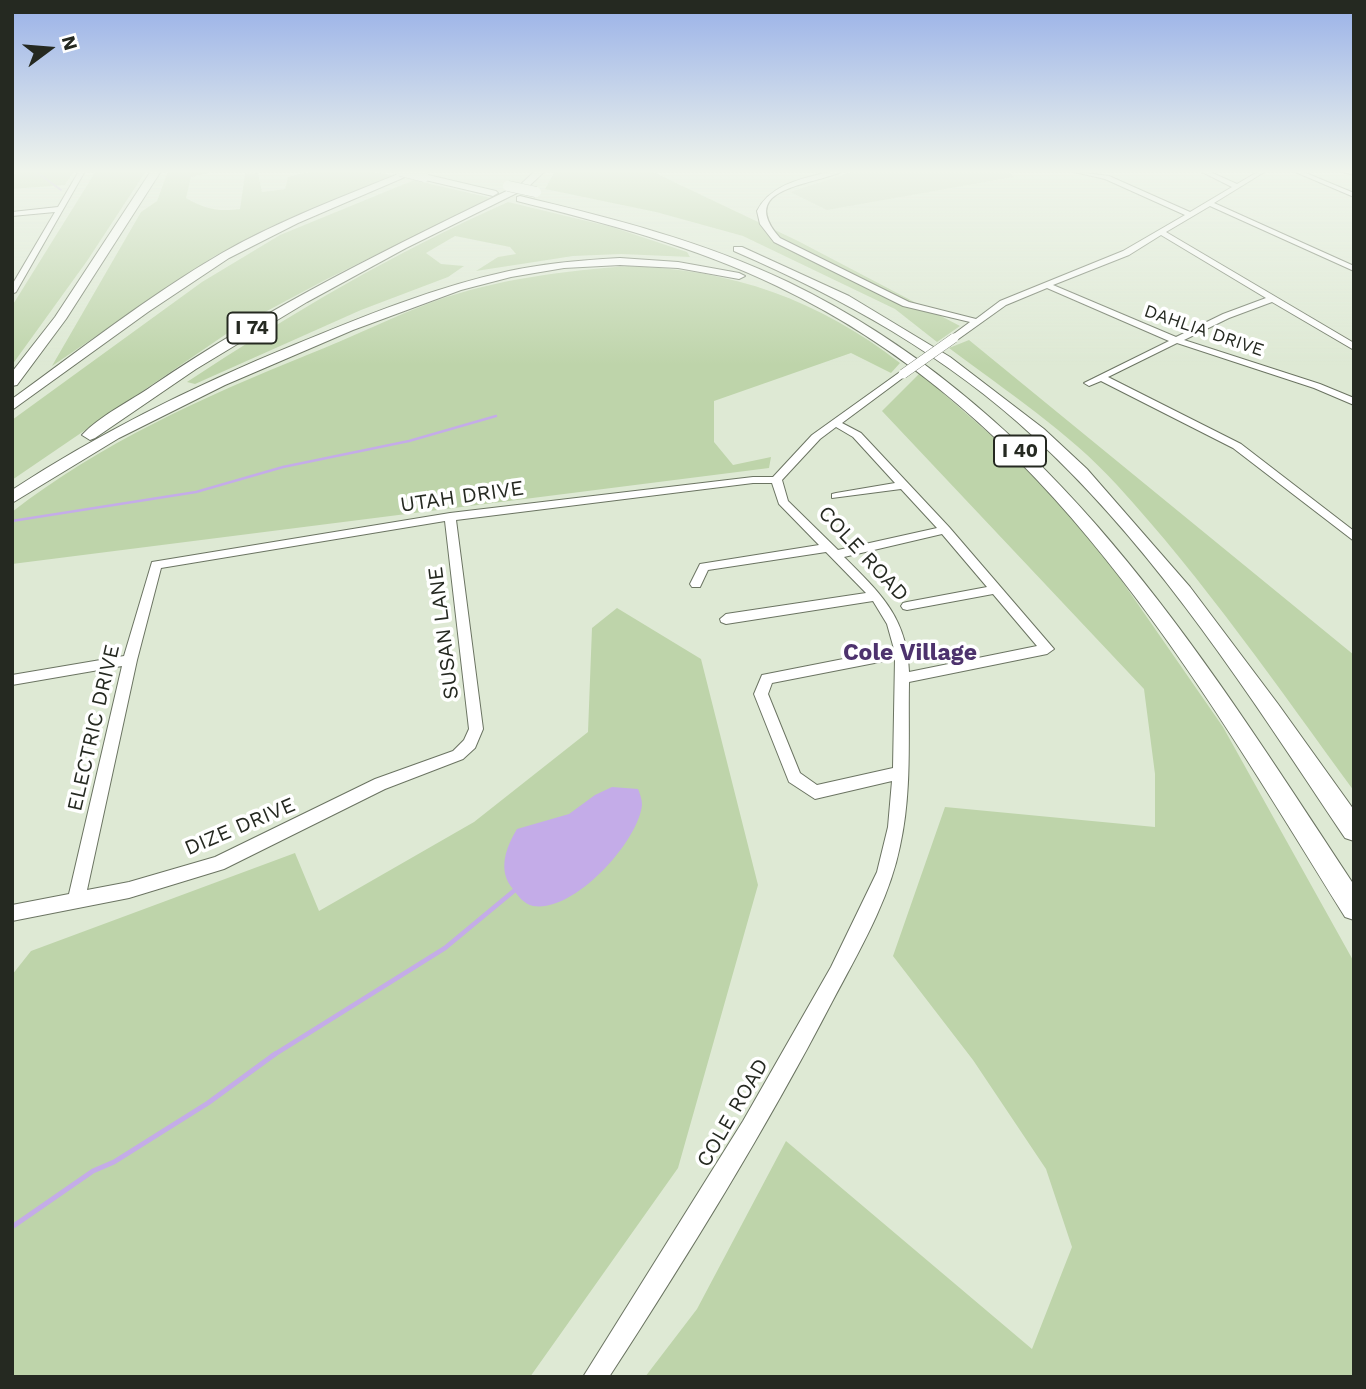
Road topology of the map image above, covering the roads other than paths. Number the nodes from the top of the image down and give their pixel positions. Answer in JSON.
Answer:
{"nodes":[{"id":1,"x":46,"y":236,"type":"edge"},
{"id":2,"x":114,"y":236,"type":"edge"},
{"id":3,"x":265,"y":236,"type":"edge"},
{"id":4,"x":424,"y":236,"type":"edge"},
{"id":5,"x":661,"y":236,"type":"edge"},
{"id":6,"x":700,"y":236,"type":"edge"},
{"id":7,"x":772,"y":236,"type":"edge"},
{"id":8,"x":1157,"y":236,"type":"edge"},
{"id":9,"x":1167,"y":236,"type":"edge"},
{"id":10,"x":1281,"y":236,"type":"edge"},
{"id":11,"x":1354,"y":255,"type":"edge"},
{"id":12,"x":1330,"y":258,"type":"junction"},
{"id":13,"x":1354,"y":269,"type":"edge"},
{"id":14,"x":1046,"y":285,"type":"junction"},
{"id":15,"x":12,"y":292,"type":"edge"},
{"id":16,"x":1272,"y":299,"type":"junction"},
{"id":17,"x":814,"y":300,"type":"junction"},
{"id":18,"x":975,"y":321,"type":"junction"},
{"id":19,"x":1175,"y":340,"type":"junction"},
{"id":20,"x":1354,"y":347,"type":"edge"},
{"id":21,"x":1101,"y":377,"type":"junction"},
{"id":22,"x":12,"y":382,"type":"edge"},
{"id":23,"x":1089,"y":383,"type":"dead end"},
{"id":24,"x":1354,"y":402,"type":"edge"},
{"id":25,"x":12,"y":406,"type":"edge"},
{"id":26,"x":836,"y":423,"type":"junction"},
{"id":27,"x":776,"y":480,"type":"junction"},
{"id":28,"x":903,"y":485,"type":"junction"},
{"id":29,"x":12,"y":492,"type":"edge"},
{"id":30,"x":836,"y":496,"type":"dead end"},
{"id":31,"x":12,"y":498,"type":"edge"},
{"id":32,"x":450,"y":517,"type":"junction"},
{"id":33,"x":944,"y":530,"type":"junction"},
{"id":34,"x":1354,"y":537,"type":"edge"},
{"id":35,"x":833,"y":552,"type":"junction"},
{"id":36,"x":156,"y":565,"type":"joint"},
{"id":37,"x":696,"y":583,"type":"dead end"},
{"id":38,"x":997,"y":590,"type":"junction"},
{"id":39,"x":876,"y":596,"type":"junction"},
{"id":40,"x":907,"y":606,"type":"dead end"},
{"id":41,"x":726,"y":619,"type":"dead end"},
{"id":42,"x":900,"y":653,"type":"junction"},
{"id":43,"x":130,"y":660,"type":"junction"},
{"id":44,"x":903,"y":678,"type":"junction"},
{"id":45,"x":12,"y":680,"type":"edge"},
{"id":46,"x":470,"y":744,"type":"joint"},
{"id":47,"x":893,"y":775,"type":"junction"},
{"id":48,"x":1354,"y":830,"type":"edge"},
{"id":49,"x":76,"y":901,"type":"junction"},
{"id":50,"x":1354,"y":908,"type":"edge"},
{"id":51,"x":12,"y":913,"type":"edge"},
{"id":52,"x":595,"y":1377,"type":"edge"}],
"edges":[{"from":1,"to":15,"type":"street"},
{"from":2,"to":22,"type":"highway"},
{"from":3,"to":25,"type":"highway"},
{"from":4,"to":29,"type":"highway","number":"I 74"},
{"from":5,"to":17,"type":"highway","number":"I 40"},
{"from":6,"to":48,"type":"highway","number":"I 40","bridge":true},
{"from":7,"to":18,"type":"street"},
{"from":8,"to":14,"type":"street"},
{"from":9,"to":16,"type":"street"},
{"from":10,"to":12,"type":"street"},
{"from":11,"to":12,"type":"street"},
{"from":12,"to":13,"type":"street"},
{"from":14,"to":18,"type":"street"},
{"from":14,"to":19,"type":"street","name":"DAHLIA DRIVE"},
{"from":16,"to":19,"type":"street"},
{"from":16,"to":20,"type":"street"},
{"from":17,"to":31,"type":"highway"},
{"from":17,"to":50,"type":"highway","number":"I 40"},
{"from":18,"to":26,"type":"street","bridge":true},
{"from":19,"to":21,"type":"street"},
{"from":19,"to":24,"type":"street","name":"DAHLIA DRIVE"},
{"from":21,"to":23,"type":"street"},
{"from":21,"to":34,"type":"street"},
{"from":26,"to":27,"type":"street"},
{"from":26,"to":28,"type":"street"},
{"from":27,"to":32,"type":"street","name":"UTAH DRIVE"},
{"from":27,"to":35,"type":"street","name":"COLE ROAD"},
{"from":28,"to":30,"type":"street"},
{"from":28,"to":33,"type":"street"},
{"from":32,"to":36,"type":"street","name":"UTAH DRIVE"},
{"from":32,"to":46,"type":"street","name":"SUSAN LANE"},
{"from":33,"to":35,"type":"street"},
{"from":33,"to":38,"type":"street"},
{"from":35,"to":37,"type":"street"},
{"from":35,"to":39,"type":"street","name":"COLE ROAD"},
{"from":36,"to":43,"type":"street","name":"ELECTRIC DRIVE"},
{"from":38,"to":40,"type":"street"},
{"from":38,"to":44,"type":"street"},
{"from":39,"to":41,"type":"street"},
{"from":39,"to":42,"type":"street","name":"COLE ROAD"},
{"from":42,"to":44,"type":"street","name":"COLE ROAD"},
{"from":42,"to":47,"type":"street"},
{"from":43,"to":45,"type":"street"},
{"from":43,"to":49,"type":"street","name":"ELECTRIC DRIVE"},
{"from":44,"to":47,"type":"street","name":"COLE ROAD"},
{"from":46,"to":49,"type":"street","name":"DIZE DRIVE"},
{"from":47,"to":52,"type":"street","name":"COLE ROAD"},
{"from":49,"to":51,"type":"street","name":"DIZE DRIVE"}]}
